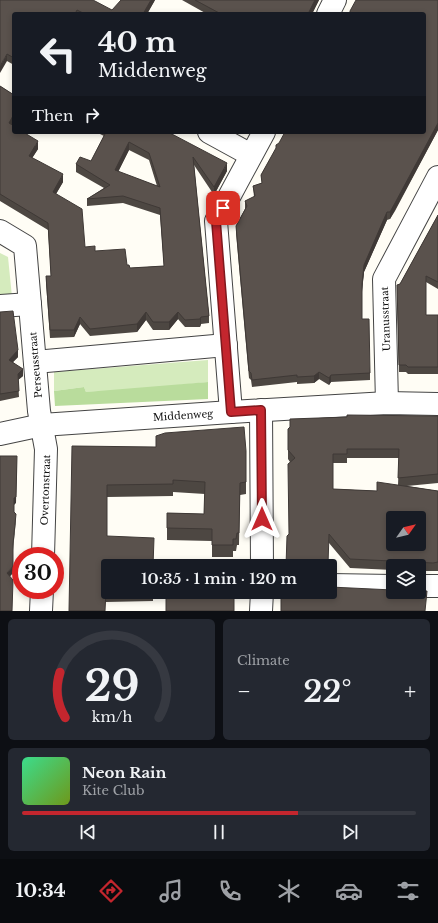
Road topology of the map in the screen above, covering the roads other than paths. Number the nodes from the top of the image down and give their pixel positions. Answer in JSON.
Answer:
{"nodes":[{"id":1,"x":335,"y":0,"type":"edge"},
{"id":2,"x":329,"y":12,"type":"edge"},
{"id":3,"x":213,"y":134,"type":"edge"},
{"id":4,"x":263,"y":134,"type":"edge"},
{"id":5,"x":251,"y":155,"type":"junction"},
{"id":6,"x":438,"y":177,"type":"edge"},
{"id":7,"x":0,"y":231,"type":"edge"},
{"id":8,"x":30,"y":304,"type":"junction"},
{"id":9,"x":0,"y":306,"type":"edge"},
{"id":10,"x":226,"y":345,"type":"junction"},
{"id":11,"x":35,"y":362,"type":"junction"},
{"id":12,"x":387,"y":403,"type":"junction"},
{"id":13,"x":438,"y":404,"type":"edge"},
{"id":14,"x":261,"y":410,"type":"junction"},
{"id":15,"x":231,"y":412,"type":"junction"},
{"id":16,"x":42,"y":425,"type":"junction"},
{"id":17,"x":0,"y":434,"type":"edge"},
{"id":18,"x":43,"y":547,"type":"edge"},
{"id":19,"x":262,"y":559,"type":"edge"},
{"id":20,"x":337,"y":585,"type":"edge"},
{"id":21,"x":386,"y":586,"type":"edge"},
{"id":22,"x":426,"y":586,"type":"edge"},
{"id":23,"x":438,"y":586,"type":"edge"},
{"id":24,"x":42,"y":599,"type":"edge"},
{"id":25,"x":262,"y":599,"type":"edge"},
{"id":26,"x":41,"y":611,"type":"edge"},
{"id":27,"x":261,"y":611,"type":"edge"}],
"edges":[{"from":1,"to":2,"type":"street"},
{"from":3,"to":5,"type":"street"},
{"from":4,"to":5,"type":"street"},
{"from":5,"to":10,"type":"street"},
{"from":6,"to":12,"type":"street","name":"Uranusstraat"},
{"from":7,"to":8,"type":"street","name":"Perseusstraat"},
{"from":8,"to":9,"type":"street"},
{"from":8,"to":11,"type":"street","name":"Perseusstraat"},
{"from":10,"to":11,"type":"street"},
{"from":10,"to":15,"type":"street"},
{"from":11,"to":16,"type":"street","name":"Perseusstraat"},
{"from":12,"to":13,"type":"street","name":"Middenweg"},
{"from":12,"to":14,"type":"street","name":"Middenweg"},
{"from":14,"to":15,"type":"street","name":"Middenweg"},
{"from":14,"to":19,"type":"street"},
{"from":15,"to":16,"type":"street","name":"Middenweg"},
{"from":16,"to":17,"type":"street","name":"Middenweg"},
{"from":16,"to":18,"type":"street","name":"Overtonstraat"},
{"from":20,"to":21,"type":"street"},
{"from":22,"to":23,"type":"street"},
{"from":24,"to":26,"type":"street"},
{"from":25,"to":27,"type":"street"}]}
